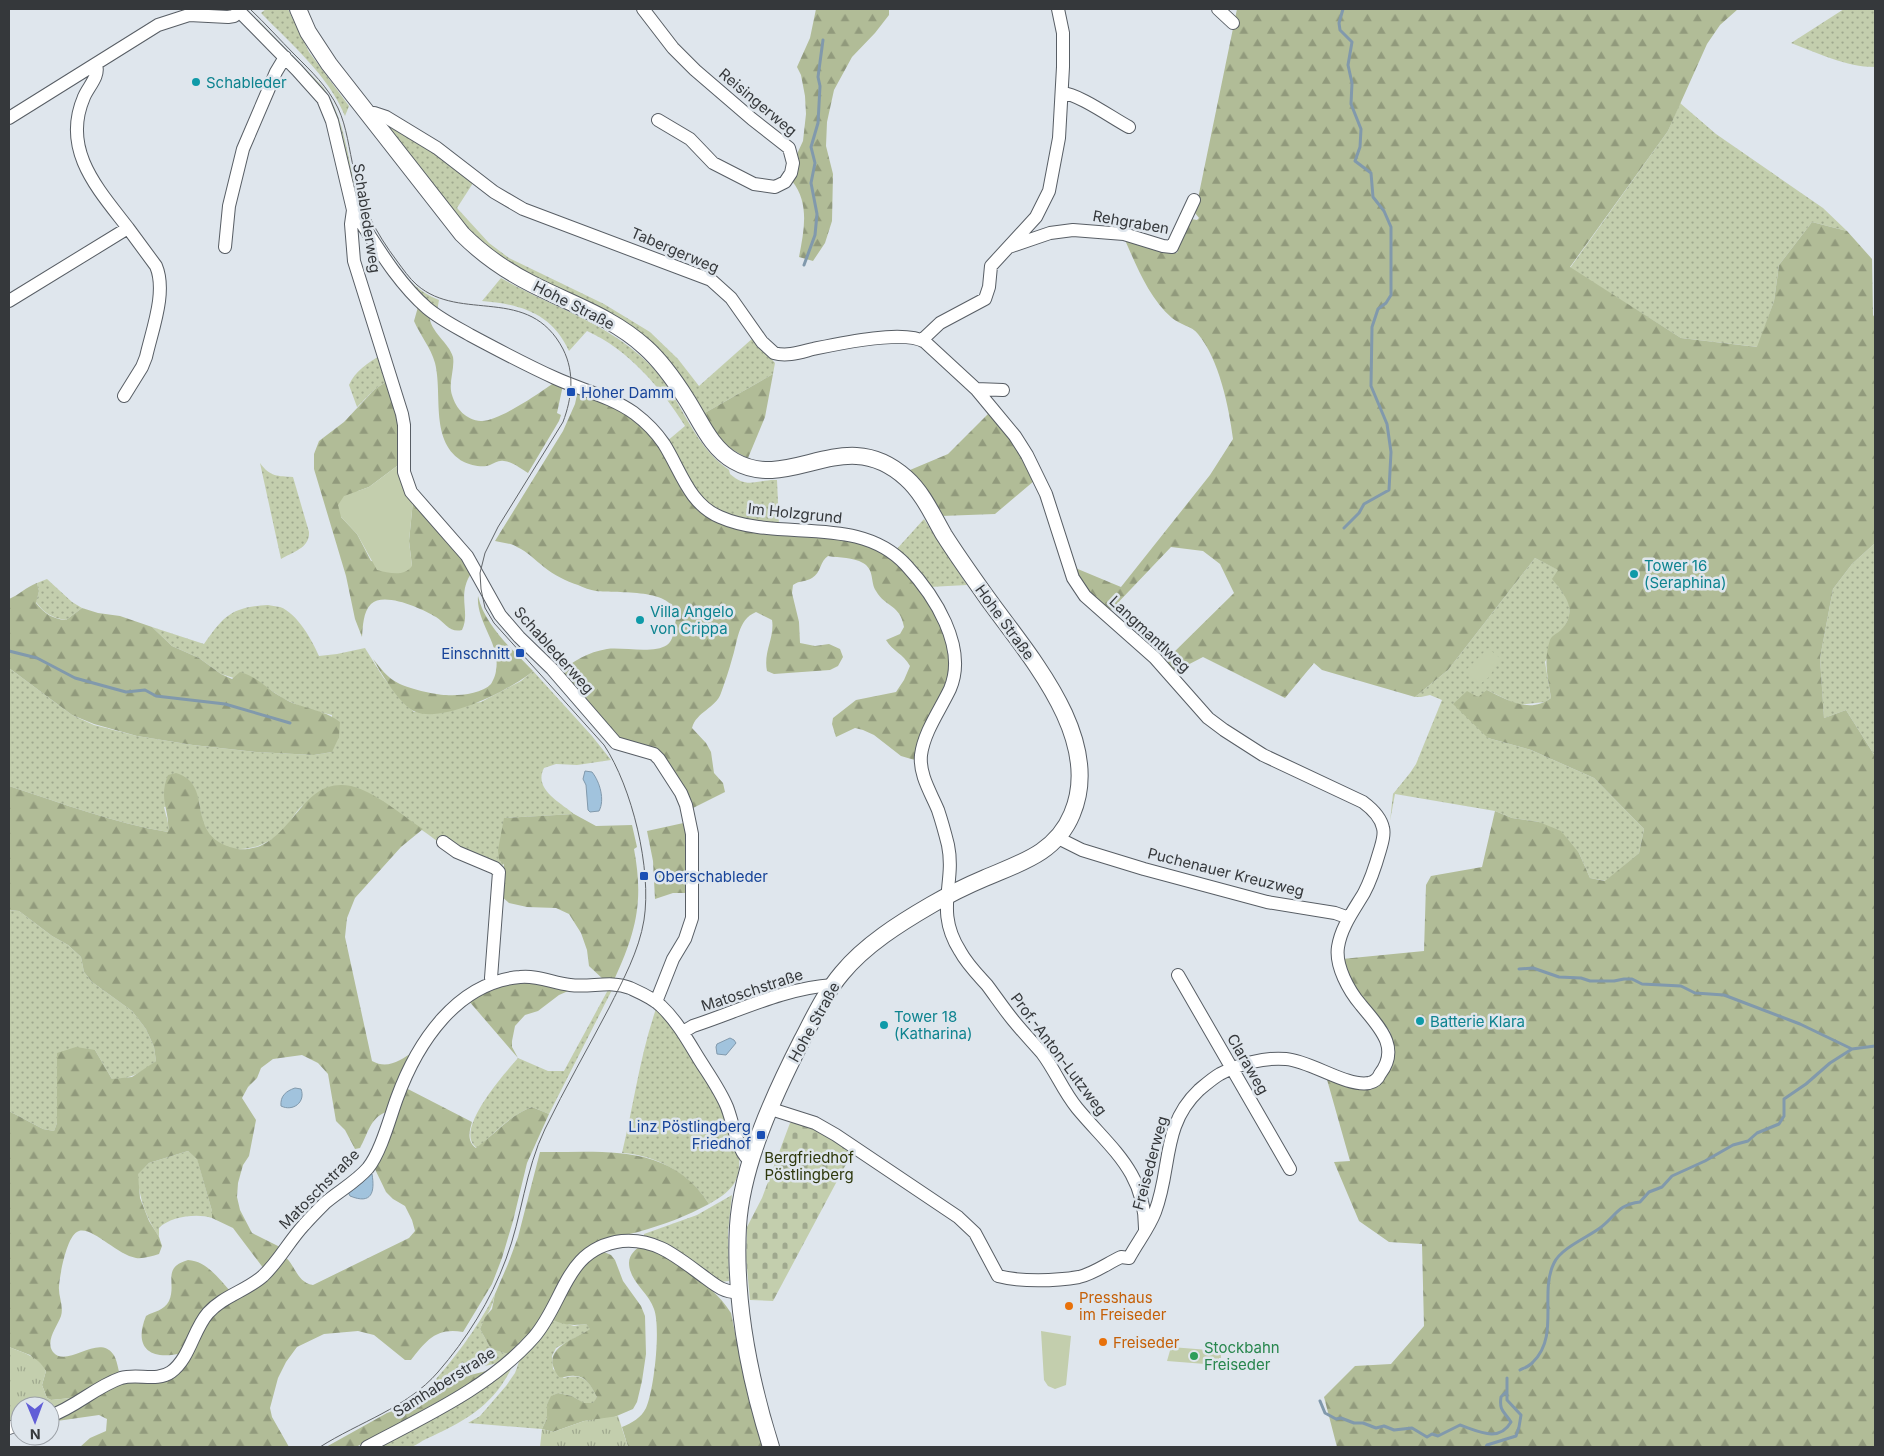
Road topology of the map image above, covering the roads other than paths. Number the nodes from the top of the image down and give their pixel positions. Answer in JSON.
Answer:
{"nodes":[{"id":1,"x":298,"y":9,"type":"edge"},
{"id":2,"x":643,"y":9,"type":"edge"},
{"id":3,"x":1058,"y":9,"type":"edge"},
{"id":4,"x":1218,"y":9,"type":"edge"},
{"id":5,"x":238,"y":10,"type":"edge"},
{"id":6,"x":1232,"y":23,"type":"dead end"},
{"id":7,"x":285,"y":57,"type":"junction"},
{"id":8,"x":96,"y":65,"type":"junction"},
{"id":9,"x":1062,"y":93,"type":"junction"},
{"id":10,"x":370,"y":116,"type":"junction"},
{"id":11,"x":9,"y":118,"type":"edge"},
{"id":12,"x":658,"y":120,"type":"dead end"},
{"id":13,"x":1129,"y":127,"type":"dead end"},
{"id":14,"x":1194,"y":200,"type":"dead end"},
{"id":15,"x":353,"y":210,"type":"junction"},
{"id":16,"x":128,"y":228,"type":"junction"},
{"id":17,"x":225,"y":247,"type":"dead end"},
{"id":18,"x":1007,"y":248,"type":"junction"},
{"id":19,"x":9,"y":302,"type":"edge"},
{"id":20,"x":922,"y":340,"type":"junction"},
{"id":21,"x":976,"y":389,"type":"junction"},
{"id":22,"x":1002,"y":390,"type":"dead end"},
{"id":23,"x":124,"y":396,"type":"dead end"},
{"id":24,"x":1058,"y":838,"type":"junction"},
{"id":25,"x":444,"y":842,"type":"dead end"},
{"id":26,"x":946,"y":897,"type":"junction"},
{"id":27,"x":1348,"y":918,"type":"junction"},
{"id":28,"x":1178,"y":976,"type":"dead end"},
{"id":29,"x":493,"y":982,"type":"junction"},
{"id":30,"x":833,"y":985,"type":"junction"},
{"id":31,"x":656,"y":1002,"type":"junction"},
{"id":32,"x":683,"y":1032,"type":"junction"},
{"id":33,"x":1232,"y":1069,"type":"junction"},
{"id":34,"x":771,"y":1109,"type":"junction"},
{"id":35,"x":751,"y":1161,"type":"junction"},
{"id":36,"x":1290,"y":1169,"type":"dead end"},
{"id":37,"x":1143,"y":1200,"type":"junction"},
{"id":38,"x":1159,"y":1200,"type":"junction"},
{"id":39,"x":1145,"y":1231,"type":"junction"},
{"id":40,"x":740,"y":1292,"type":"junction"},
{"id":41,"x":60,"y":1412,"type":"edge"},
{"id":42,"x":367,"y":1447,"type":"edge"},
{"id":43,"x":770,"y":1447,"type":"edge"}],
"edges":[{"from":1,"to":10,"type":"main road","name":"Hohe Straße"},
{"from":2,"to":12,"type":"street","name":"Reisingerweg"},
{"from":3,"to":9,"type":"street"},
{"from":4,"to":6,"type":"street"},
{"from":5,"to":7,"type":"street","name":"Schablederweg"},
{"from":5,"to":8,"type":"street"},
{"from":7,"to":15,"type":"street","name":"Schablederweg"},
{"from":7,"to":17,"type":"street"},
{"from":8,"to":11,"type":"street"},
{"from":8,"to":16,"type":"street"},
{"from":9,"to":13,"type":"street"},
{"from":9,"to":18,"type":"street"},
{"from":10,"to":20,"type":"street","name":"Tabergerweg"},
{"from":10,"to":24,"type":"main road","name":"Hohe Straße"},
{"from":14,"to":18,"type":"street","name":"Rehgraben"},
{"from":15,"to":26,"type":"street","name":"Im Holzgrund"},
{"from":15,"to":31,"type":"street","name":"Schablederweg"},
{"from":16,"to":19,"type":"street"},
{"from":16,"to":23,"type":"street"},
{"from":18,"to":20,"type":"street"},
{"from":20,"to":21,"type":"street"},
{"from":21,"to":22,"type":"street"},
{"from":21,"to":27,"type":"street","name":"Langmantlweg"},
{"from":24,"to":26,"type":"main road","name":"Hohe Straße"},
{"from":24,"to":27,"type":"street","name":"Puchenauer Kreuzweg"},
{"from":25,"to":29,"type":"street"},
{"from":26,"to":30,"type":"main road","name":"Hohe Straße"},
{"from":26,"to":37,"type":"street","name":"Prof.-Anton-Lutzweg"},
{"from":27,"to":33,"type":"street","name":"Freisederweg"},
{"from":28,"to":33,"type":"street","name":"Claraweg"},
{"from":29,"to":31,"type":"street","name":"Matoschstraße"},
{"from":29,"to":41,"type":"street","name":"Matoschstraße"},
{"from":30,"to":32,"type":"street","name":"Matoschstraße"},
{"from":30,"to":34,"type":"main road","name":"Hohe Straße"},
{"from":31,"to":32,"type":"street","name":"Matoschstraße"},
{"from":32,"to":35,"type":"street","name":"Matoschstraße"},
{"from":33,"to":36,"type":"street","name":"Claraweg"},
{"from":33,"to":38,"type":"street","name":"Freisederweg"},
{"from":34,"to":35,"type":"main road","name":"Hohe Straße"},
{"from":34,"to":39,"type":"street","name":"Freisederweg"},
{"from":35,"to":40,"type":"main road","name":"Hohe Straße"},
{"from":37,"to":38,"type":"street"},
{"from":37,"to":39,"type":"street","name":"Prof.-Anton-Lutzweg"},
{"from":38,"to":39,"type":"street","name":"Freisederweg"},
{"from":40,"to":42,"type":"street","name":"Samhaberstraße"},
{"from":40,"to":43,"type":"main road","name":"Hohe Straße"}]}
